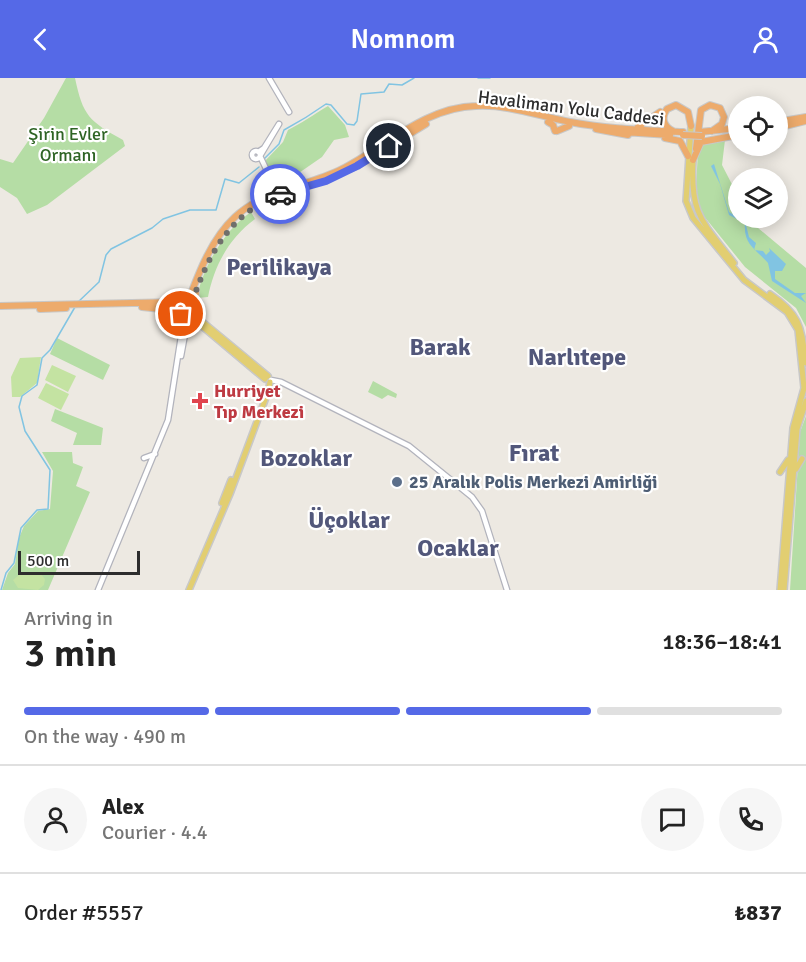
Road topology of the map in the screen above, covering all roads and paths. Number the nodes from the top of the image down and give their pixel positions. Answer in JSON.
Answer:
{"nodes":[{"id":1,"x":269,"y":78,"type":"edge"},
{"id":2,"x":289,"y":112,"type":"dead end"},
{"id":3,"x":660,"y":112,"type":"dead end"},
{"id":4,"x":806,"y":120,"type":"edge"},
{"id":5,"x":548,"y":122,"type":"junction"},
{"id":6,"x":788,"y":123,"type":"edge"},
{"id":7,"x":569,"y":126,"type":"junction"},
{"id":8,"x":691,"y":126,"type":"joint"},
{"id":9,"x":596,"y":129,"type":"junction"},
{"id":10,"x":633,"y":129,"type":"junction"},
{"id":11,"x":712,"y":131,"type":"junction"},
{"id":12,"x":728,"y":132,"type":"edge"},
{"id":13,"x":681,"y":133,"type":"junction"},
{"id":14,"x":728,"y":133,"type":"edge"},
{"id":15,"x":701,"y":134,"type":"junction"},
{"id":16,"x":728,"y":134,"type":"edge"},
{"id":17,"x":696,"y":149,"type":"junction"},
{"id":18,"x":258,"y":156,"type":"junction"},
{"id":19,"x":691,"y":158,"type":"junction"},
{"id":20,"x":276,"y":191,"type":"junction"},
{"id":21,"x":195,"y":288,"type":"junction"},
{"id":22,"x":162,"y":305,"type":"junction"},
{"id":23,"x":0,"y":308,"type":"edge"},
{"id":24,"x":186,"y":311,"type":"junction"},
{"id":25,"x":200,"y":321,"type":"junction"},
{"id":26,"x":184,"y":330,"type":"junction"},
{"id":27,"x":806,"y":363,"type":"edge"},
{"id":28,"x":268,"y":379,"type":"junction"},
{"id":29,"x":806,"y":401,"type":"edge"},
{"id":30,"x":795,"y":446,"type":"junction"},
{"id":31,"x":155,"y":454,"type":"junction"},
{"id":32,"x":790,"y":455,"type":"junction"},
{"id":33,"x":144,"y":458,"type":"dead end"},
{"id":34,"x":794,"y":474,"type":"junction"},
{"id":35,"x":788,"y":478,"type":"junction"},
{"id":36,"x":98,"y":590,"type":"edge"},
{"id":37,"x":187,"y":590,"type":"edge"},
{"id":38,"x":507,"y":590,"type":"edge"},
{"id":39,"x":782,"y":590,"type":"edge"}],
"edges":[{"from":1,"to":2,"type":"main road"},
{"from":3,"to":10,"type":"highway"},
{"from":4,"to":6,"type":"highway"},
{"from":5,"to":7,"type":"highway","name":"Havalimanı Yolu Caddesi"},
{"from":5,"to":7,"type":"highway"},
{"from":5,"to":20,"type":"highway","name":"Havalimanı Yolu Caddesi"},
{"from":7,"to":9,"type":"highway","name":"Havalimanı Yolu Caddesi"},
{"from":8,"to":13,"type":"highway"},
{"from":8,"to":19,"type":"main road"},
{"from":9,"to":13,"type":"highway","name":"Havalimanı Yolu Caddesi"},
{"from":9,"to":19,"type":"highway"},
{"from":10,"to":13,"type":"highway","name":"Havalimanı Yolu Caddesi"},
{"from":10,"to":20,"type":"highway","name":"Havalimanı Yolu Caddesi"},
{"from":11,"to":12,"type":"highway","name":"Havalimanı Yolu Caddesi"},
{"from":11,"to":15,"type":"highway","name":"Havalimanı Yolu Caddesi"},
{"from":11,"to":17,"type":"highway"},
{"from":13,"to":15,"type":"highway","name":"Havalimanı Yolu Caddesi","bridge":true},
{"from":14,"to":15,"type":"highway","name":"Havalimanı Yolu Caddesi"},
{"from":16,"to":17,"type":"highway"},
{"from":17,"to":19,"type":"highway"},
{"from":18,"to":18,"type":"main road"},
{"from":18,"to":20,"type":"main road"},
{"from":19,"to":27,"type":"main road"},
{"from":19,"to":32,"type":"main road"},
{"from":20,"to":21,"type":"highway","name":"Havalimanı Yolu Caddesi"},
{"from":21,"to":24,"type":"highway","name":"Havalimanı Yolu Caddesi"},
{"from":21,"to":24,"type":"highway"},
{"from":21,"to":25,"type":"highway"},
{"from":22,"to":23,"type":"highway"},
{"from":22,"to":24,"type":"highway"},
{"from":22,"to":26,"type":"highway"},
{"from":24,"to":25,"type":"main road"},
{"from":24,"to":26,"type":"main road"},
{"from":25,"to":26,"type":"main road"},
{"from":25,"to":28,"type":"main road"},
{"from":26,"to":31,"type":"main road"},
{"from":28,"to":37,"type":"main road"},
{"from":28,"to":38,"type":"main road"},
{"from":29,"to":30,"type":"main road"},
{"from":30,"to":34,"type":"main road"},
{"from":30,"to":34,"type":"main road"},
{"from":31,"to":33,"type":"main road"},
{"from":31,"to":36,"type":"main road"},
{"from":32,"to":35,"type":"main road"},
{"from":32,"to":35,"type":"main road"},
{"from":34,"to":39,"type":"main road"},
{"from":35,"to":39,"type":"main road"}]}
